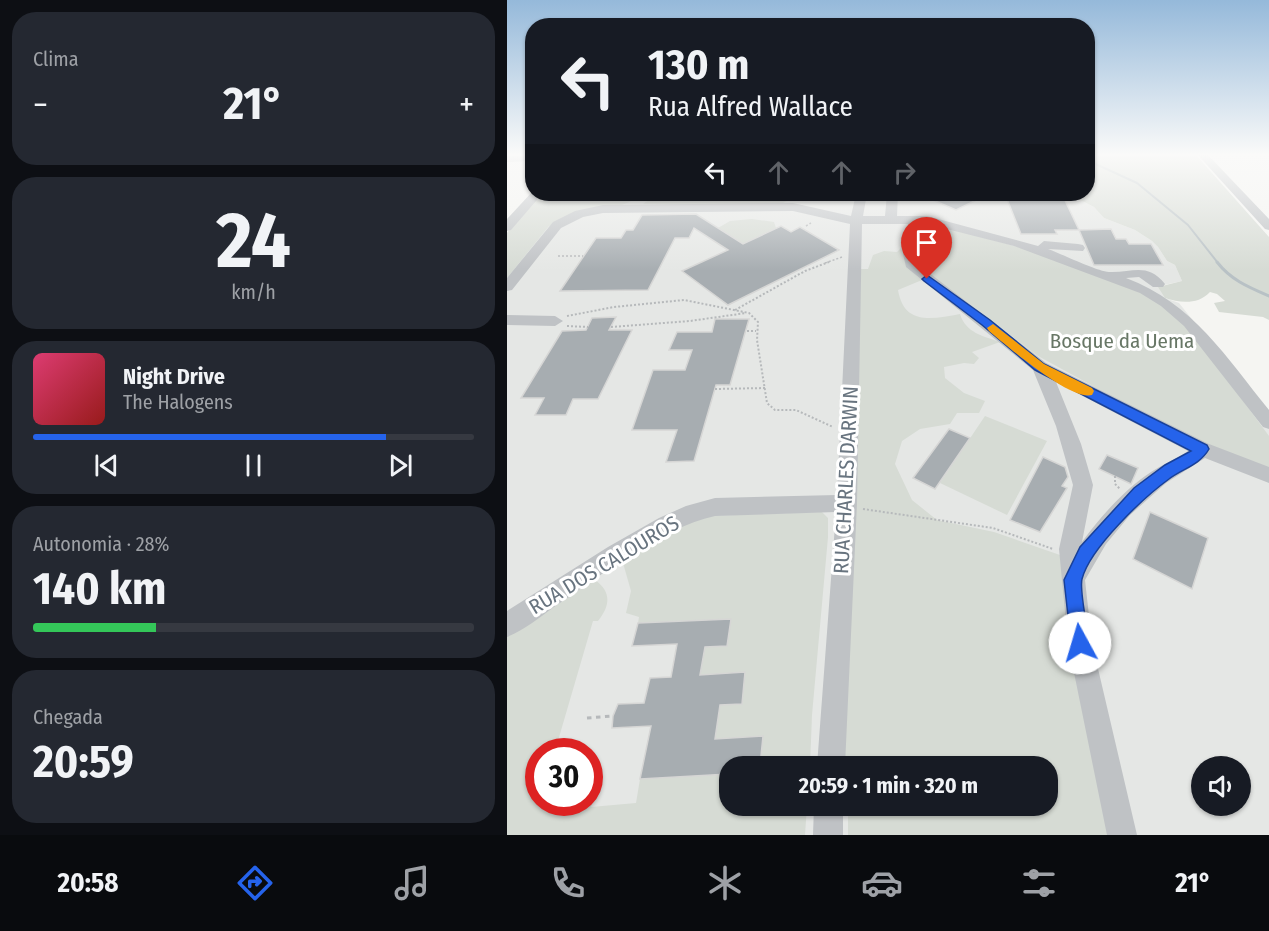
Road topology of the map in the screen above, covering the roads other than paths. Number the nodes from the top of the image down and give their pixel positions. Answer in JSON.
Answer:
{"nodes":[{"id":1,"x":1238,"y":193,"type":"edge"},
{"id":2,"x":528,"y":201,"type":"edge"},
{"id":3,"x":641,"y":201,"type":"edge"},
{"id":4,"x":798,"y":201,"type":"edge"},
{"id":5,"x":860,"y":201,"type":"edge"},
{"id":6,"x":892,"y":201,"type":"edge"},
{"id":7,"x":793,"y":207,"type":"junction"},
{"id":8,"x":630,"y":208,"type":"junction"},
{"id":9,"x":512,"y":215,"type":"edge"},
{"id":10,"x":891,"y":219,"type":"junction"},
{"id":11,"x":857,"y":220,"type":"junction"},
{"id":12,"x":927,"y":220,"type":"junction"},
{"id":13,"x":1269,"y":226,"type":"edge"},
{"id":14,"x":507,"y":227,"type":"edge"},
{"id":15,"x":1039,"y":244,"type":"dead end"},
{"id":16,"x":1078,"y":248,"type":"dead end"},
{"id":17,"x":1108,"y":276,"type":"junction"},
{"id":18,"x":1158,"y":285,"type":"dead end"},
{"id":19,"x":507,"y":287,"type":"edge"},
{"id":20,"x":507,"y":320,"type":"edge"},
{"id":21,"x":555,"y":321,"type":"road end"},
{"id":22,"x":1040,"y":367,"type":"junction"},
{"id":23,"x":1269,"y":422,"type":"edge"},
{"id":24,"x":1201,"y":449,"type":"junction"},
{"id":25,"x":1269,"y":475,"type":"edge"},
{"id":26,"x":853,"y":506,"type":"junction"},
{"id":27,"x":1073,"y":580,"type":"junction"},
{"id":28,"x":507,"y":624,"type":"edge"},
{"id":29,"x":832,"y":756,"type":"edge"},
{"id":30,"x":829,"y":816,"type":"edge"},
{"id":31,"x":828,"y":835,"type":"edge"},
{"id":32,"x":1122,"y":835,"type":"edge"}],
"edges":[{"from":1,"to":13,"type":"street"},
{"from":2,"to":9,"type":"street"},
{"from":3,"to":8,"type":"street"},
{"from":4,"to":7,"type":"street"},
{"from":5,"to":11,"type":"street","name":"RUA CHARLES DARWIN"},
{"from":6,"to":10,"type":"street"},
{"from":7,"to":8,"type":"street"},
{"from":7,"to":11,"type":"street"},
{"from":8,"to":19,"type":"street"},
{"from":9,"to":14,"type":"street"},
{"from":10,"to":11,"type":"street"},
{"from":10,"to":12,"type":"street"},
{"from":11,"to":26,"type":"street","name":"RUA CHARLES DARWIN"},
{"from":12,"to":17,"type":"street"},
{"from":12,"to":22,"type":"street"},
{"from":15,"to":16,"type":"street"},
{"from":17,"to":18,"type":"street"},
{"from":17,"to":23,"type":"street"},
{"from":20,"to":21,"type":"street"},
{"from":22,"to":24,"type":"street"},
{"from":22,"to":27,"type":"street"},
{"from":24,"to":25,"type":"street"},
{"from":24,"to":27,"type":"street"},
{"from":26,"to":28,"type":"street","name":"RUA DOS CALOUROS"},
{"from":26,"to":29,"type":"street","name":"RUA CHARLES DARWIN"},
{"from":27,"to":32,"type":"street"},
{"from":30,"to":31,"type":"street"}]}
